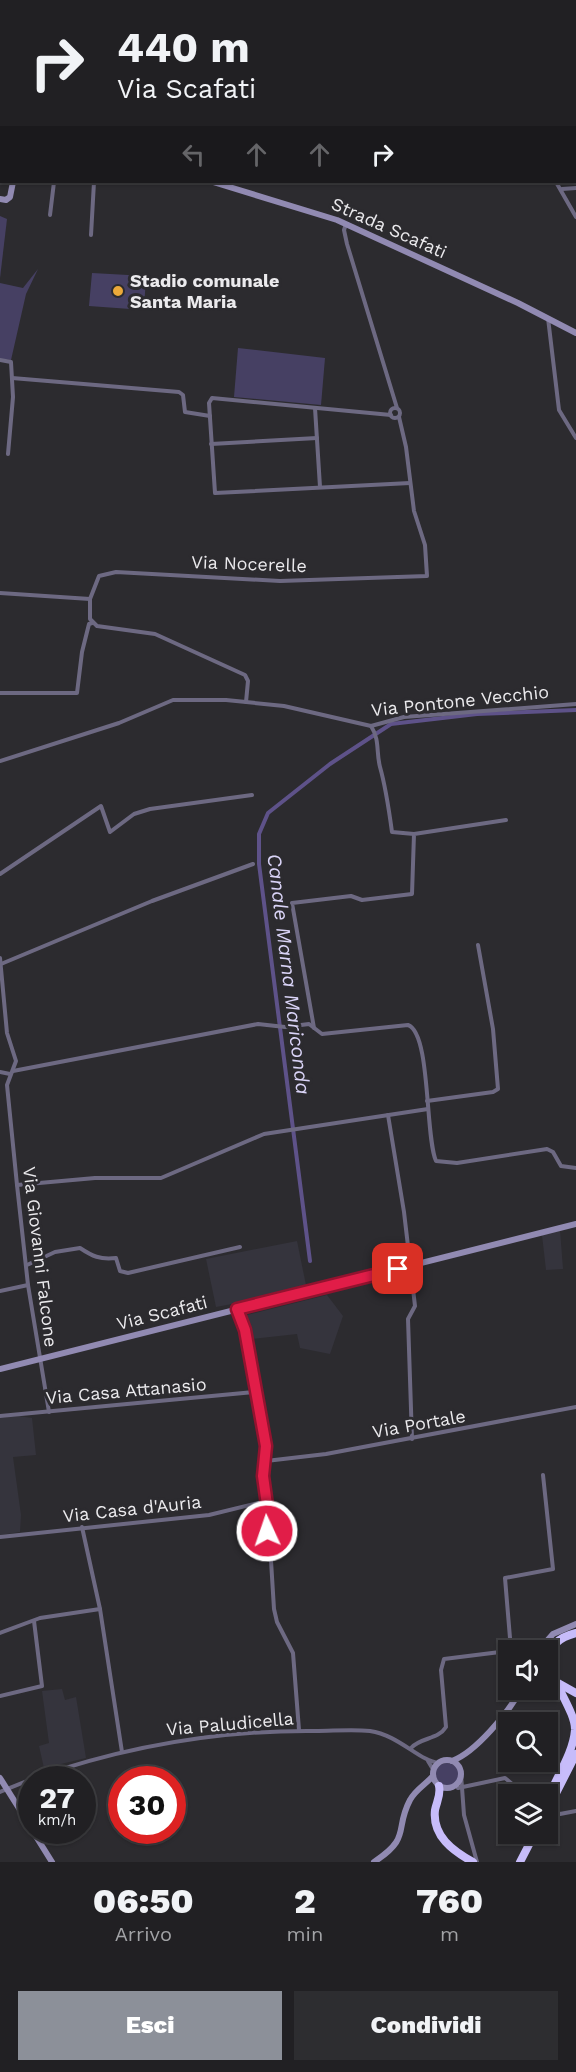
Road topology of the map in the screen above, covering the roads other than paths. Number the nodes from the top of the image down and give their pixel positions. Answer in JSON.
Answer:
{"nodes":[{"id":1,"x":13,"y":183,"type":"edge"},
{"id":2,"x":54,"y":183,"type":"edge"},
{"id":3,"x":94,"y":183,"type":"edge"},
{"id":4,"x":216,"y":183,"type":"edge"},
{"id":5,"x":556,"y":183,"type":"edge"},
{"id":6,"x":576,"y":188,"type":"edge"},
{"id":7,"x":561,"y":189,"type":"junction"},
{"id":8,"x":0,"y":199,"type":"edge"},
{"id":9,"x":50,"y":215,"type":"dead end"},
{"id":10,"x":576,"y":217,"type":"edge"},
{"id":11,"x":346,"y":224,"type":"junction"},
{"id":12,"x":91,"y":235,"type":"dead end"},
{"id":13,"x":548,"y":317,"type":"junction"},
{"id":14,"x":576,"y":333,"type":"edge"},
{"id":15,"x":0,"y":360,"type":"edge"},
{"id":16,"x":12,"y":378,"type":"junction"},
{"id":17,"x":315,"y":408,"type":"junction"},
{"id":18,"x":397,"y":408,"type":"junction"},
{"id":19,"x":391,"y":415,"type":"junction"},
{"id":20,"x":210,"y":416,"type":"junction"},
{"id":21,"x":399,"y":417,"type":"junction"},
{"id":22,"x":317,"y":438,"type":"junction"},
{"id":23,"x":576,"y":438,"type":"edge"},
{"id":24,"x":211,"y":444,"type":"junction"},
{"id":25,"x":8,"y":454,"type":"dead end"},
{"id":26,"x":410,"y":483,"type":"junction"},
{"id":27,"x":320,"y":487,"type":"junction"},
{"id":28,"x":0,"y":593,"type":"edge"},
{"id":29,"x":90,"y":599,"type":"junction"},
{"id":30,"x":92,"y":623,"type":"junction"},
{"id":31,"x":0,"y":693,"type":"edge"},
{"id":32,"x":246,"y":702,"type":"junction"},
{"id":33,"x":576,"y":704,"type":"edge"},
{"id":34,"x":371,"y":727,"type":"junction"},
{"id":35,"x":0,"y":761,"type":"edge"},
{"id":36,"x":252,"y":795,"type":"dead end"},
{"id":37,"x":506,"y":820,"type":"dead end"},
{"id":38,"x":414,"y":834,"type":"junction"},
{"id":39,"x":253,"y":864,"type":"dead end"},
{"id":40,"x":0,"y":874,"type":"edge"},
{"id":41,"x":478,"y":945,"type":"dead end"},
{"id":42,"x":0,"y":958,"type":"edge"},
{"id":43,"x":1,"y":964,"type":"edge"},
{"id":44,"x":314,"y":1029,"type":"junction"},
{"id":45,"x":0,"y":1072,"type":"edge"},
{"id":46,"x":12,"y":1072,"type":"junction"},
{"id":47,"x":428,"y":1101,"type":"junction"},
{"id":48,"x":428,"y":1109,"type":"junction"},
{"id":49,"x":388,"y":1115,"type":"junction"},
{"id":50,"x":576,"y":1168,"type":"edge"},
{"id":51,"x":17,"y":1185,"type":"junction"},
{"id":52,"x":576,"y":1224,"type":"edge"},
{"id":53,"x":240,"y":1247,"type":"dead end"},
{"id":54,"x":27,"y":1265,"type":"junction"},
{"id":55,"x":411,"y":1266,"type":"junction"},
{"id":56,"x":28,"y":1285,"type":"junction"},
{"id":57,"x":0,"y":1291,"type":"edge"},
{"id":58,"x":237,"y":1309,"type":"junction"},
{"id":59,"x":40,"y":1359,"type":"junction"},
{"id":60,"x":0,"y":1369,"type":"edge"},
{"id":61,"x":254,"y":1392,"type":"junction"},
{"id":62,"x":576,"y":1407,"type":"edge"},
{"id":63,"x":49,"y":1412,"type":"junction"},
{"id":64,"x":0,"y":1416,"type":"edge"},
{"id":65,"x":412,"y":1439,"type":"junction"},
{"id":66,"x":266,"y":1461,"type":"junction"},
{"id":67,"x":543,"y":1475,"type":"dead end"},
{"id":68,"x":266,"y":1501,"type":"junction"},
{"id":69,"x":82,"y":1527,"type":"junction"},
{"id":70,"x":0,"y":1537,"type":"edge"},
{"id":71,"x":100,"y":1609,"type":"junction"},
{"id":72,"x":34,"y":1621,"type":"junction"},
{"id":73,"x":576,"y":1624,"type":"edge"},
{"id":74,"x":0,"y":1633,"type":"edge"},
{"id":75,"x":576,"y":1634,"type":"edge"},
{"id":76,"x":509,"y":1640,"type":"edge"},
{"id":77,"x":548,"y":1640,"type":"edge"},
{"id":78,"x":558,"y":1645,"type":"edge"},
{"id":79,"x":498,"y":1652,"type":"edge"},
{"id":80,"x":558,"y":1682,"type":"edge"},
{"id":81,"x":558,"y":1686,"type":"edge"},
{"id":82,"x":576,"y":1693,"type":"edge"},
{"id":83,"x":0,"y":1696,"type":"edge"},
{"id":84,"x":514,"y":1700,"type":"edge"},
{"id":85,"x":299,"y":1730,"type":"junction"},
{"id":86,"x":576,"y":1744,"type":"edge"},
{"id":87,"x":411,"y":1748,"type":"junction"},
{"id":88,"x":122,"y":1752,"type":"junction"},
{"id":89,"x":576,"y":1754,"type":"edge"},
{"id":90,"x":463,"y":1756,"type":"junction"},
{"id":91,"x":428,"y":1760,"type":"junction"},
{"id":92,"x":452,"y":1761,"type":"junction"},
{"id":93,"x":576,"y":1761,"type":"edge"},
{"id":94,"x":439,"y":1763,"type":"junction"},
{"id":95,"x":75,"y":1766,"type":"edge"},
{"id":96,"x":461,"y":1773,"type":"junction"},
{"id":97,"x":434,"y":1774,"type":"junction"},
{"id":98,"x":0,"y":1778,"type":"edge"},
{"id":99,"x":18,"y":1784,"type":"edge"},
{"id":100,"x":471,"y":1784,"type":"junction"},
{"id":101,"x":512,"y":1784,"type":"edge"},
{"id":102,"x":557,"y":1784,"type":"edge"},
{"id":103,"x":425,"y":1785,"type":"junction"},
{"id":104,"x":558,"y":1785,"type":"edge"},
{"id":105,"x":447,"y":1787,"type":"junction"},
{"id":106,"x":464,"y":1787,"type":"junction"},
{"id":107,"x":558,"y":1789,"type":"edge"},
{"id":108,"x":3,"y":1790,"type":"edge"},
{"id":109,"x":558,"y":1791,"type":"edge"},
{"id":110,"x":464,"y":1798,"type":"junction"},
{"id":111,"x":18,"y":1810,"type":"edge"},
{"id":112,"x":558,"y":1811,"type":"edge"},
{"id":113,"x":576,"y":1811,"type":"edge"},
{"id":114,"x":41,"y":1844,"type":"edge"},
{"id":115,"x":524,"y":1844,"type":"edge"},
{"id":116,"x":529,"y":1844,"type":"edge"},
{"id":117,"x":52,"y":1862,"type":"edge"},
{"id":118,"x":374,"y":1862,"type":"edge"},
{"id":119,"x":475,"y":1862,"type":"edge"},
{"id":120,"x":515,"y":1862,"type":"edge"},
{"id":121,"x":520,"y":1862,"type":"edge"}],
"edges":[{"from":1,"to":8,"type":"street"},
{"from":2,"to":9,"type":"street"},
{"from":3,"to":12,"type":"street"},
{"from":4,"to":11,"type":"street","name":"Strada Scafati"},
{"from":5,"to":7,"type":"street"},
{"from":6,"to":7,"type":"street"},
{"from":7,"to":10,"type":"street"},
{"from":11,"to":13,"type":"street","name":"Strada Scafati"},
{"from":11,"to":18,"type":"street"},
{"from":13,"to":14,"type":"street","name":"Strada Scafati"},
{"from":13,"to":23,"type":"street"},
{"from":15,"to":16,"type":"street"},
{"from":16,"to":20,"type":"street"},
{"from":16,"to":25,"type":"street"},
{"from":17,"to":19,"type":"street"},
{"from":17,"to":20,"type":"street"},
{"from":17,"to":22,"type":"street"},
{"from":18,"to":19,"type":"street"},
{"from":18,"to":21,"type":"street"},
{"from":19,"to":21,"type":"street"},
{"from":20,"to":24,"type":"street"},
{"from":21,"to":26,"type":"street"},
{"from":22,"to":24,"type":"street"},
{"from":22,"to":27,"type":"street"},
{"from":24,"to":27,"type":"street"},
{"from":26,"to":27,"type":"street"},
{"from":26,"to":29,"type":"street","name":"Via Nocerelle"},
{"from":28,"to":29,"type":"street"},
{"from":29,"to":30,"type":"street"},
{"from":30,"to":31,"type":"street"},
{"from":30,"to":32,"type":"street"},
{"from":32,"to":34,"type":"street","name":"Via Pontone Vecchio"},
{"from":32,"to":35,"type":"street","name":"Via Pontone Vecchio"},
{"from":33,"to":34,"type":"street","name":"Via Pontone Vecchio"},
{"from":34,"to":38,"type":"street"},
{"from":36,"to":40,"type":"street"},
{"from":37,"to":38,"type":"street"},
{"from":38,"to":44,"type":"street"},
{"from":39,"to":43,"type":"street"},
{"from":41,"to":47,"type":"street"},
{"from":42,"to":43,"type":"street","name":"Via Giovanni Falcone"},
{"from":43,"to":46,"type":"street","name":"Via Giovanni Falcone"},
{"from":44,"to":46,"type":"street"},
{"from":44,"to":47,"type":"street"},
{"from":45,"to":46,"type":"street"},
{"from":46,"to":51,"type":"street","name":"Via Giovanni Falcone"},
{"from":47,"to":48,"type":"street"},
{"from":48,"to":49,"type":"street"},
{"from":48,"to":50,"type":"street"},
{"from":49,"to":51,"type":"street"},
{"from":49,"to":55,"type":"street"},
{"from":51,"to":54,"type":"street","name":"Via Giovanni Falcone"},
{"from":52,"to":55,"type":"street","name":"Via Scafati"},
{"from":53,"to":54,"type":"street"},
{"from":54,"to":56,"type":"street","name":"Via Giovanni Falcone"},
{"from":55,"to":58,"type":"street","name":"Via Scafati"},
{"from":55,"to":65,"type":"street"},
{"from":56,"to":57,"type":"street"},
{"from":56,"to":59,"type":"street","name":"Via Giovanni Falcone"},
{"from":58,"to":59,"type":"street","name":"Via Scafati"},
{"from":58,"to":61,"type":"street"},
{"from":59,"to":60,"type":"street","name":"Via Scafati"},
{"from":59,"to":63,"type":"street","name":"Via Giovanni Falcone"},
{"from":61,"to":63,"type":"street","name":"Via Casa Attanasio"},
{"from":61,"to":66,"type":"street"},
{"from":62,"to":65,"type":"street","name":"Via Portale"},
{"from":63,"to":64,"type":"street","name":"Via Casa Attanasio"},
{"from":65,"to":66,"type":"street","name":"Via Portale"},
{"from":66,"to":68,"type":"street"},
{"from":67,"to":76,"type":"street"},
{"from":68,"to":69,"type":"street","name":"Via Casa d'Auria"},
{"from":68,"to":85,"type":"street"},
{"from":69,"to":70,"type":"street","name":"Via Casa d'Auria"},
{"from":69,"to":71,"type":"street"},
{"from":71,"to":72,"type":"street"},
{"from":71,"to":88,"type":"street"},
{"from":72,"to":74,"type":"street"},
{"from":72,"to":83,"type":"street"},
{"from":73,"to":77,"type":"street"},
{"from":75,"to":78,"type":"highway"},
{"from":79,"to":87,"type":"street"},
{"from":80,"to":82,"type":"highway"},
{"from":81,"to":102,"type":"highway"},
{"from":84,"to":90,"type":"street"},
{"from":85,"to":87,"type":"street","name":"Via Paludicella"},
{"from":85,"to":88,"type":"street","name":"Via Paludicella"},
{"from":86,"to":104,"type":"highway"},
{"from":87,"to":91,"type":"street","name":"Via Paludicella"},
{"from":88,"to":95,"type":"street","name":"Via Paludicella"},
{"from":89,"to":107,"type":"highway"},
{"from":90,"to":92,"type":"street"},
{"from":90,"to":96,"type":"street"},
{"from":91,"to":94,"type":"street","name":"Via Paludicella"},
{"from":91,"to":97,"type":"street","name":"Via Paludicella"},
{"from":92,"to":94,"type":"street"},
{"from":92,"to":96,"type":"street"},
{"from":93,"to":109,"type":"highway"},
{"from":94,"to":97,"type":"street"},
{"from":96,"to":100,"type":"street"},
{"from":96,"to":105,"type":"street"},
{"from":96,"to":106,"type":"street"},
{"from":97,"to":103,"type":"street"},
{"from":97,"to":105,"type":"street"},
{"from":98,"to":108,"type":"street"},
{"from":99,"to":108,"type":"street","name":"Via Paludicella"},
{"from":100,"to":101,"type":"street"},
{"from":100,"to":106,"type":"street"},
{"from":103,"to":105,"type":"street"},
{"from":103,"to":118,"type":"street"},
{"from":105,"to":106,"type":"street"},
{"from":105,"to":110,"type":"street"},
{"from":105,"to":119,"type":"highway"},
{"from":106,"to":110,"type":"street"},
{"from":108,"to":111,"type":"street"},
{"from":110,"to":119,"type":"street"},
{"from":112,"to":113,"type":"street"},
{"from":114,"to":117,"type":"street"},
{"from":115,"to":120,"type":"highway"},
{"from":116,"to":121,"type":"highway"}]}
